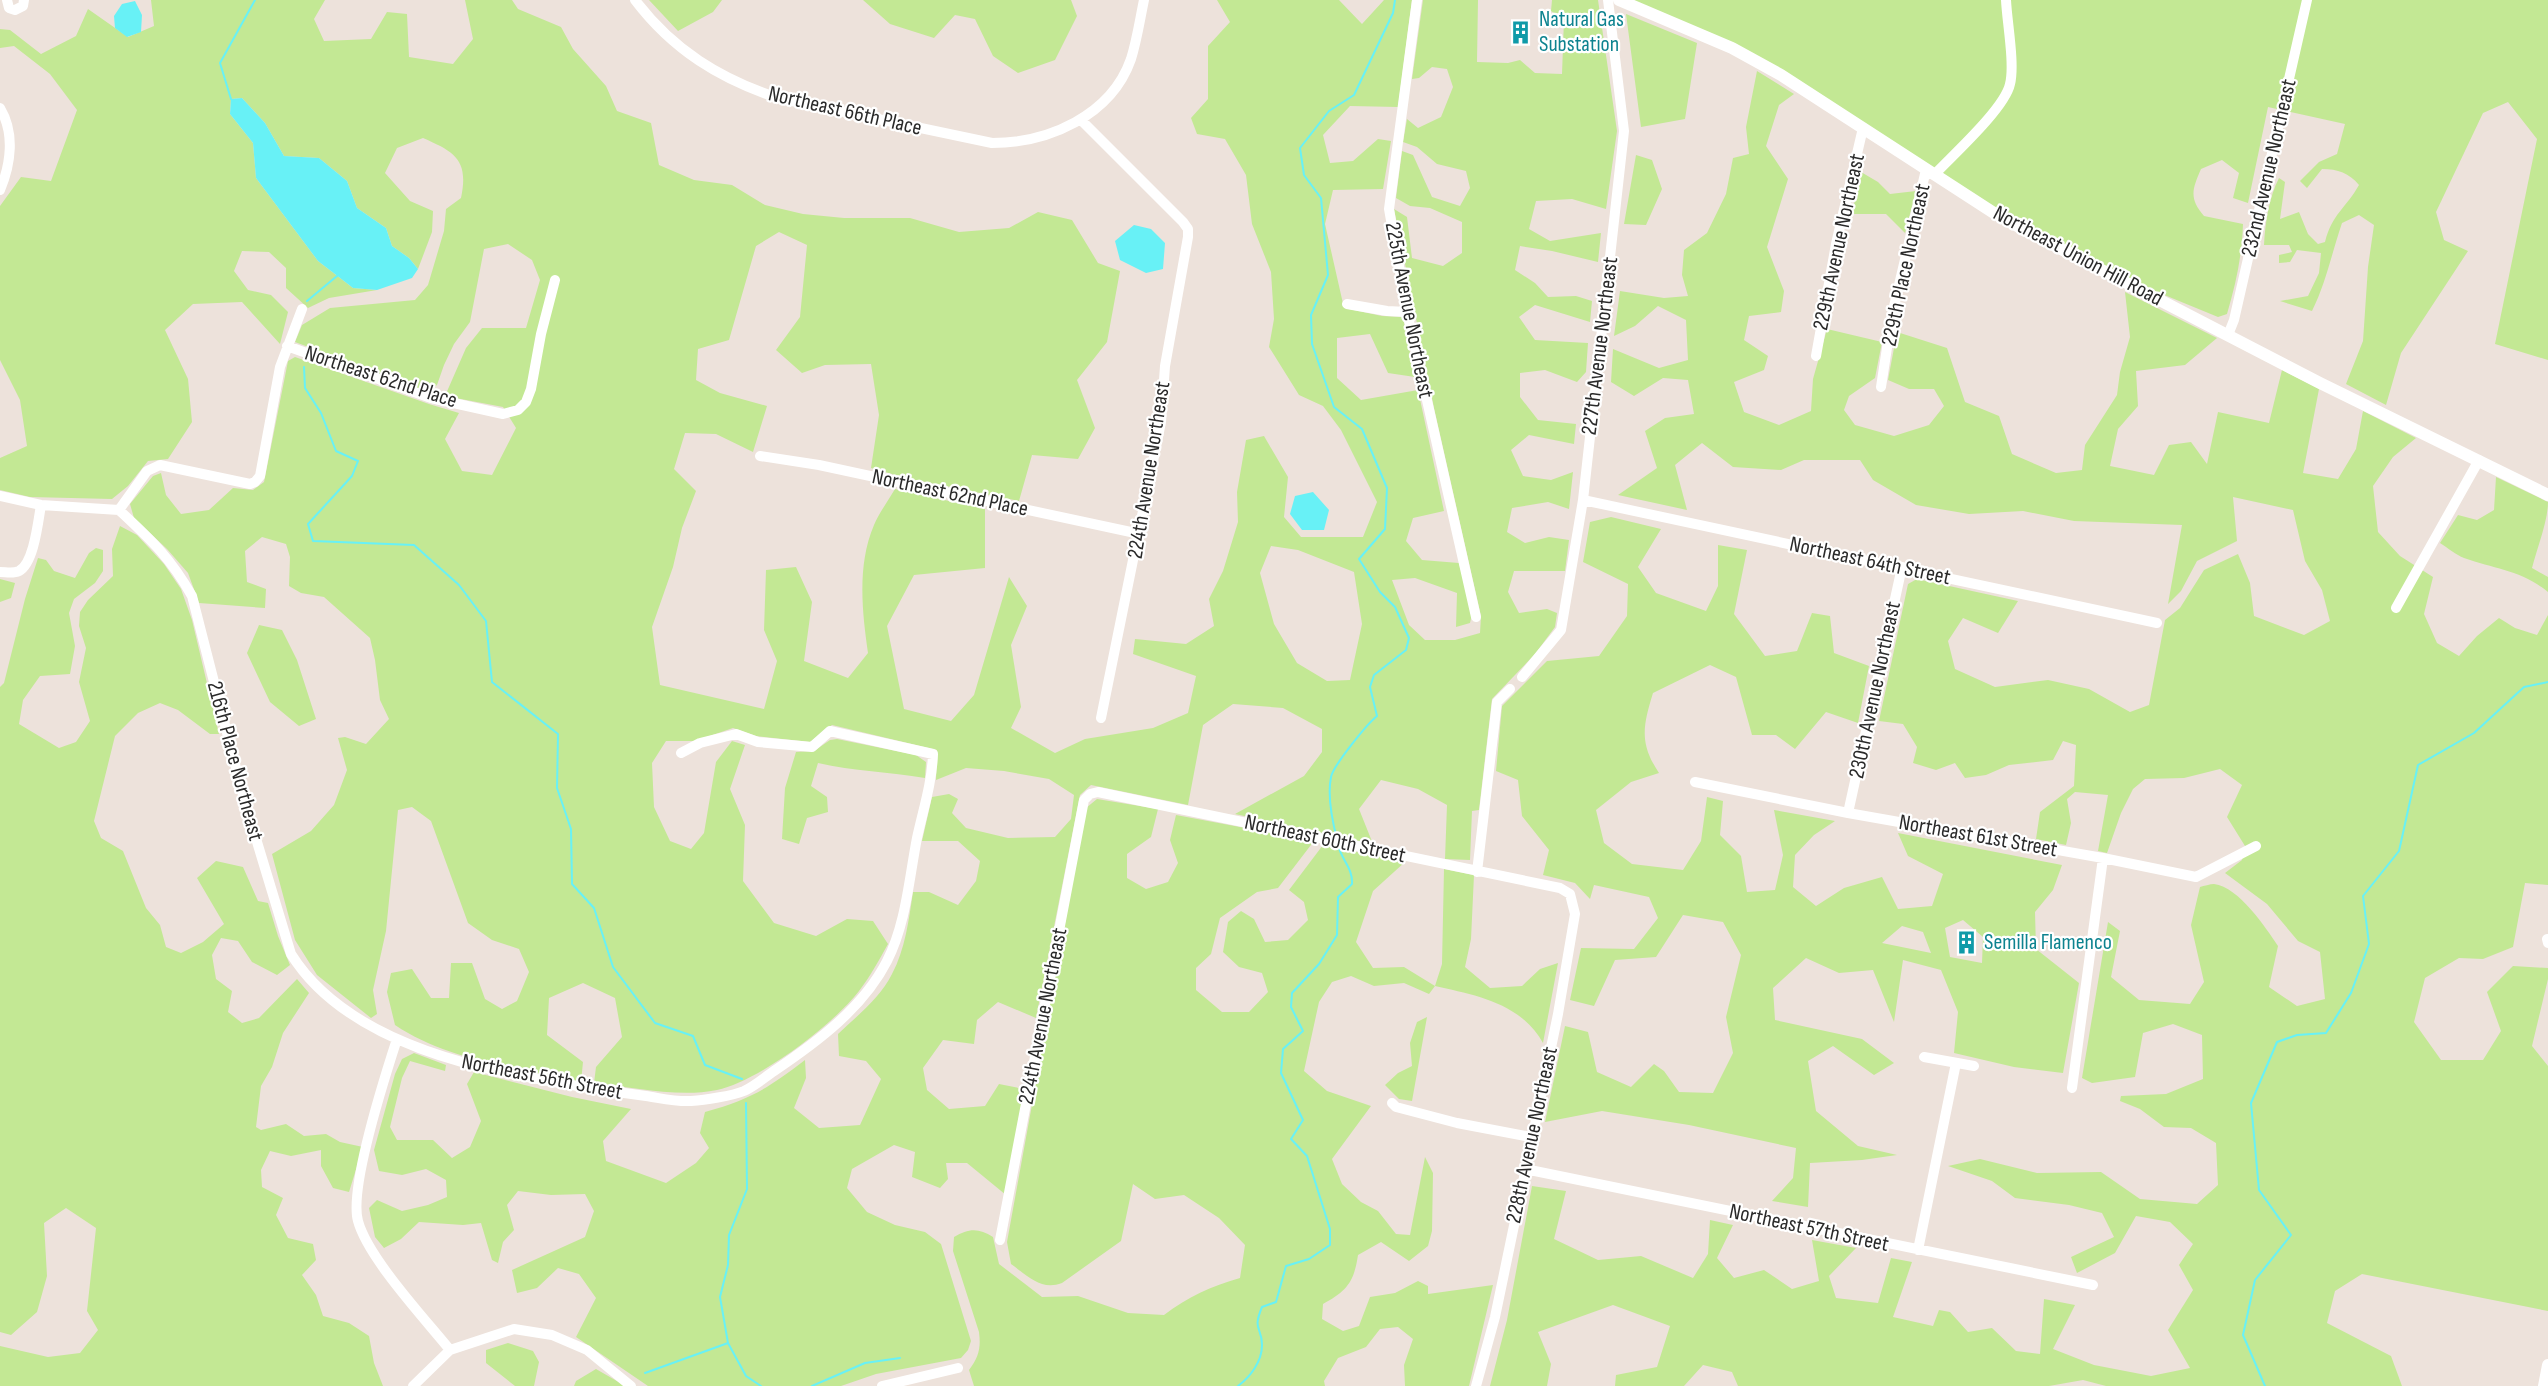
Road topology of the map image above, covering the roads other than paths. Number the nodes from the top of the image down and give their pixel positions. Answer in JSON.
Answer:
{"nodes":[{"id":1,"x":7,"y":0,"type":"edge"},
{"id":2,"x":24,"y":0,"type":"edge"},
{"id":3,"x":635,"y":0,"type":"edge"},
{"id":4,"x":1144,"y":0,"type":"edge"},
{"id":5,"x":1417,"y":0,"type":"edge"},
{"id":6,"x":1608,"y":0,"type":"edge"},
{"id":7,"x":1619,"y":0,"type":"edge"},
{"id":8,"x":2006,"y":0,"type":"edge"},
{"id":9,"x":2307,"y":0,"type":"edge"},
{"id":10,"x":0,"y":108,"type":"edge"},
{"id":11,"x":1081,"y":120,"type":"junction"},
{"id":12,"x":1863,"y":128,"type":"junction"},
{"id":13,"x":1935,"y":174,"type":"junction"},
{"id":14,"x":0,"y":190,"type":"edge"},
{"id":15,"x":555,"y":280,"type":"dead end"},
{"id":16,"x":1347,"y":304,"type":"dead end"},
{"id":17,"x":302,"y":309,"type":"dead end"},
{"id":18,"x":1407,"y":312,"type":"junction"},
{"id":19,"x":2228,"y":335,"type":"junction"},
{"id":20,"x":287,"y":346,"type":"junction"},
{"id":21,"x":1816,"y":356,"type":"dead end"},
{"id":22,"x":1881,"y":387,"type":"dead end"},
{"id":23,"x":760,"y":456,"type":"dead end"},
{"id":24,"x":2479,"y":460,"type":"junction"},
{"id":25,"x":2548,"y":495,"type":"edge"},
{"id":26,"x":0,"y":496,"type":"edge"},
{"id":27,"x":1582,"y":500,"type":"junction"},
{"id":28,"x":41,"y":505,"type":"junction"},
{"id":29,"x":119,"y":510,"type":"junction"},
{"id":30,"x":1140,"y":534,"type":"junction"},
{"id":31,"x":1902,"y":567,"type":"junction"},
{"id":32,"x":0,"y":572,"type":"edge"},
{"id":33,"x":2396,"y":608,"type":"dead end"},
{"id":34,"x":1476,"y":617,"type":"dead end"},
{"id":35,"x":2157,"y":623,"type":"dead end"},
{"id":36,"x":1522,"y":677,"type":"dead end"},
{"id":37,"x":1510,"y":689,"type":"dead end"},
{"id":38,"x":1101,"y":718,"type":"dead end"},
{"id":39,"x":681,"y":753,"type":"dead end"},
{"id":40,"x":1695,"y":782,"type":"dead end"},
{"id":41,"x":1089,"y":794,"type":"joint"},
{"id":42,"x":1848,"y":813,"type":"junction"},
{"id":43,"x":2256,"y":846,"type":"dead end"},
{"id":44,"x":2103,"y":858,"type":"junction"},
{"id":45,"x":1477,"y":872,"type":"junction"},
{"id":46,"x":1560,"y":888,"type":"joint"},
{"id":47,"x":350,"y":1012,"type":"joint"},
{"id":48,"x":397,"y":1040,"type":"junction"},
{"id":49,"x":1924,"y":1057,"type":"dead end"},
{"id":50,"x":1956,"y":1063,"type":"junction"},
{"id":51,"x":1974,"y":1066,"type":"dead end"},
{"id":52,"x":2072,"y":1088,"type":"dead end"},
{"id":53,"x":1392,"y":1103,"type":"dead end"},
{"id":54,"x":1531,"y":1137,"type":"junction"},
{"id":55,"x":1525,"y":1169,"type":"junction"},
{"id":56,"x":1000,"y":1240,"type":"dead end"},
{"id":57,"x":1918,"y":1250,"type":"junction"},
{"id":58,"x":2093,"y":1285,"type":"dead end"},
{"id":59,"x":450,"y":1350,"type":"junction"},
{"id":60,"x":2548,"y":1365,"type":"edge"},
{"id":61,"x":958,"y":1368,"type":"dead end"},
{"id":62,"x":414,"y":1386,"type":"edge"},
{"id":63,"x":631,"y":1386,"type":"edge"},
{"id":64,"x":882,"y":1386,"type":"edge"},
{"id":65,"x":1476,"y":1386,"type":"edge"},
{"id":66,"x":2544,"y":1386,"type":"edge"}],
"edges":[{"from":1,"to":2,"type":"street"},
{"from":3,"to":11,"type":"street","name":"Northeast 66th Place"},
{"from":4,"to":11,"type":"street","name":"Northeast 66th Place"},
{"from":5,"to":18,"type":"street","name":"225th Avenue Northeast"},
{"from":6,"to":27,"type":"street","name":"227th Avenue Northeast"},
{"from":7,"to":12,"type":"street","name":"Northeast Union Hill Road"},
{"from":8,"to":13,"type":"street","name":"229th Place Northeast"},
{"from":9,"to":19,"type":"street","name":"232nd Avenue Northeast"},
{"from":10,"to":14,"type":"street"},
{"from":11,"to":30,"type":"street","name":"224th Avenue Northeast"},
{"from":12,"to":13,"type":"street","name":"Northeast Union Hill Road"},
{"from":12,"to":21,"type":"street","name":"229th Avenue Northeast"},
{"from":13,"to":19,"type":"street","name":"Northeast Union Hill Road"},
{"from":13,"to":22,"type":"street","name":"229th Place Northeast"},
{"from":15,"to":20,"type":"street","name":"Northeast 62nd Place"},
{"from":16,"to":18,"type":"street"},
{"from":17,"to":20,"type":"street"},
{"from":18,"to":34,"type":"street","name":"225th Avenue Northeast"},
{"from":19,"to":24,"type":"street","name":"Northeast Union Hill Road"},
{"from":20,"to":29,"type":"street"},
{"from":23,"to":30,"type":"street","name":"Northeast 62nd Place"},
{"from":24,"to":25,"type":"street","name":"Northeast Union Hill Road"},
{"from":24,"to":33,"type":"street"},
{"from":26,"to":28,"type":"street"},
{"from":27,"to":31,"type":"street","name":"Northeast 64th Street"},
{"from":27,"to":36,"type":"street","name":"227th Avenue Northeast"},
{"from":28,"to":29,"type":"street"},
{"from":28,"to":32,"type":"street"},
{"from":29,"to":47,"type":"street","name":"216th Place Northeast"},
{"from":30,"to":38,"type":"street","name":"224th Avenue Northeast"},
{"from":31,"to":35,"type":"street","name":"Northeast 64th Street"},
{"from":31,"to":42,"type":"street","name":"230th Avenue Northeast"},
{"from":37,"to":45,"type":"street"},
{"from":39,"to":48,"type":"street","name":"Northeast 56th Street"},
{"from":40,"to":42,"type":"street","name":"Northeast 61st Street"},
{"from":41,"to":45,"type":"street","name":"Northeast 60th Street"},
{"from":41,"to":56,"type":"street","name":"224th Avenue Northeast"},
{"from":42,"to":44,"type":"street","name":"Northeast 61st Street"},
{"from":43,"to":44,"type":"street","name":"Northeast 61st Street"},
{"from":44,"to":52,"type":"street"},
{"from":45,"to":46,"type":"street","name":"Northeast 60th Street"},
{"from":46,"to":54,"type":"street","name":"228th Avenue Northeast"},
{"from":47,"to":48,"type":"street","name":"Northeast 56th Street"},
{"from":48,"to":59,"type":"street"},
{"from":49,"to":50,"type":"street"},
{"from":50,"to":51,"type":"street"},
{"from":50,"to":57,"type":"street"},
{"from":53,"to":54,"type":"street"},
{"from":54,"to":55,"type":"street","name":"228th Avenue Northeast"},
{"from":55,"to":57,"type":"street","name":"Northeast 57th Street"},
{"from":55,"to":65,"type":"street","name":"228th Avenue Northeast"},
{"from":57,"to":58,"type":"street","name":"Northeast 57th Street"},
{"from":59,"to":62,"type":"street"},
{"from":59,"to":63,"type":"street"},
{"from":60,"to":66,"type":"street"},
{"from":61,"to":64,"type":"street"}]}
